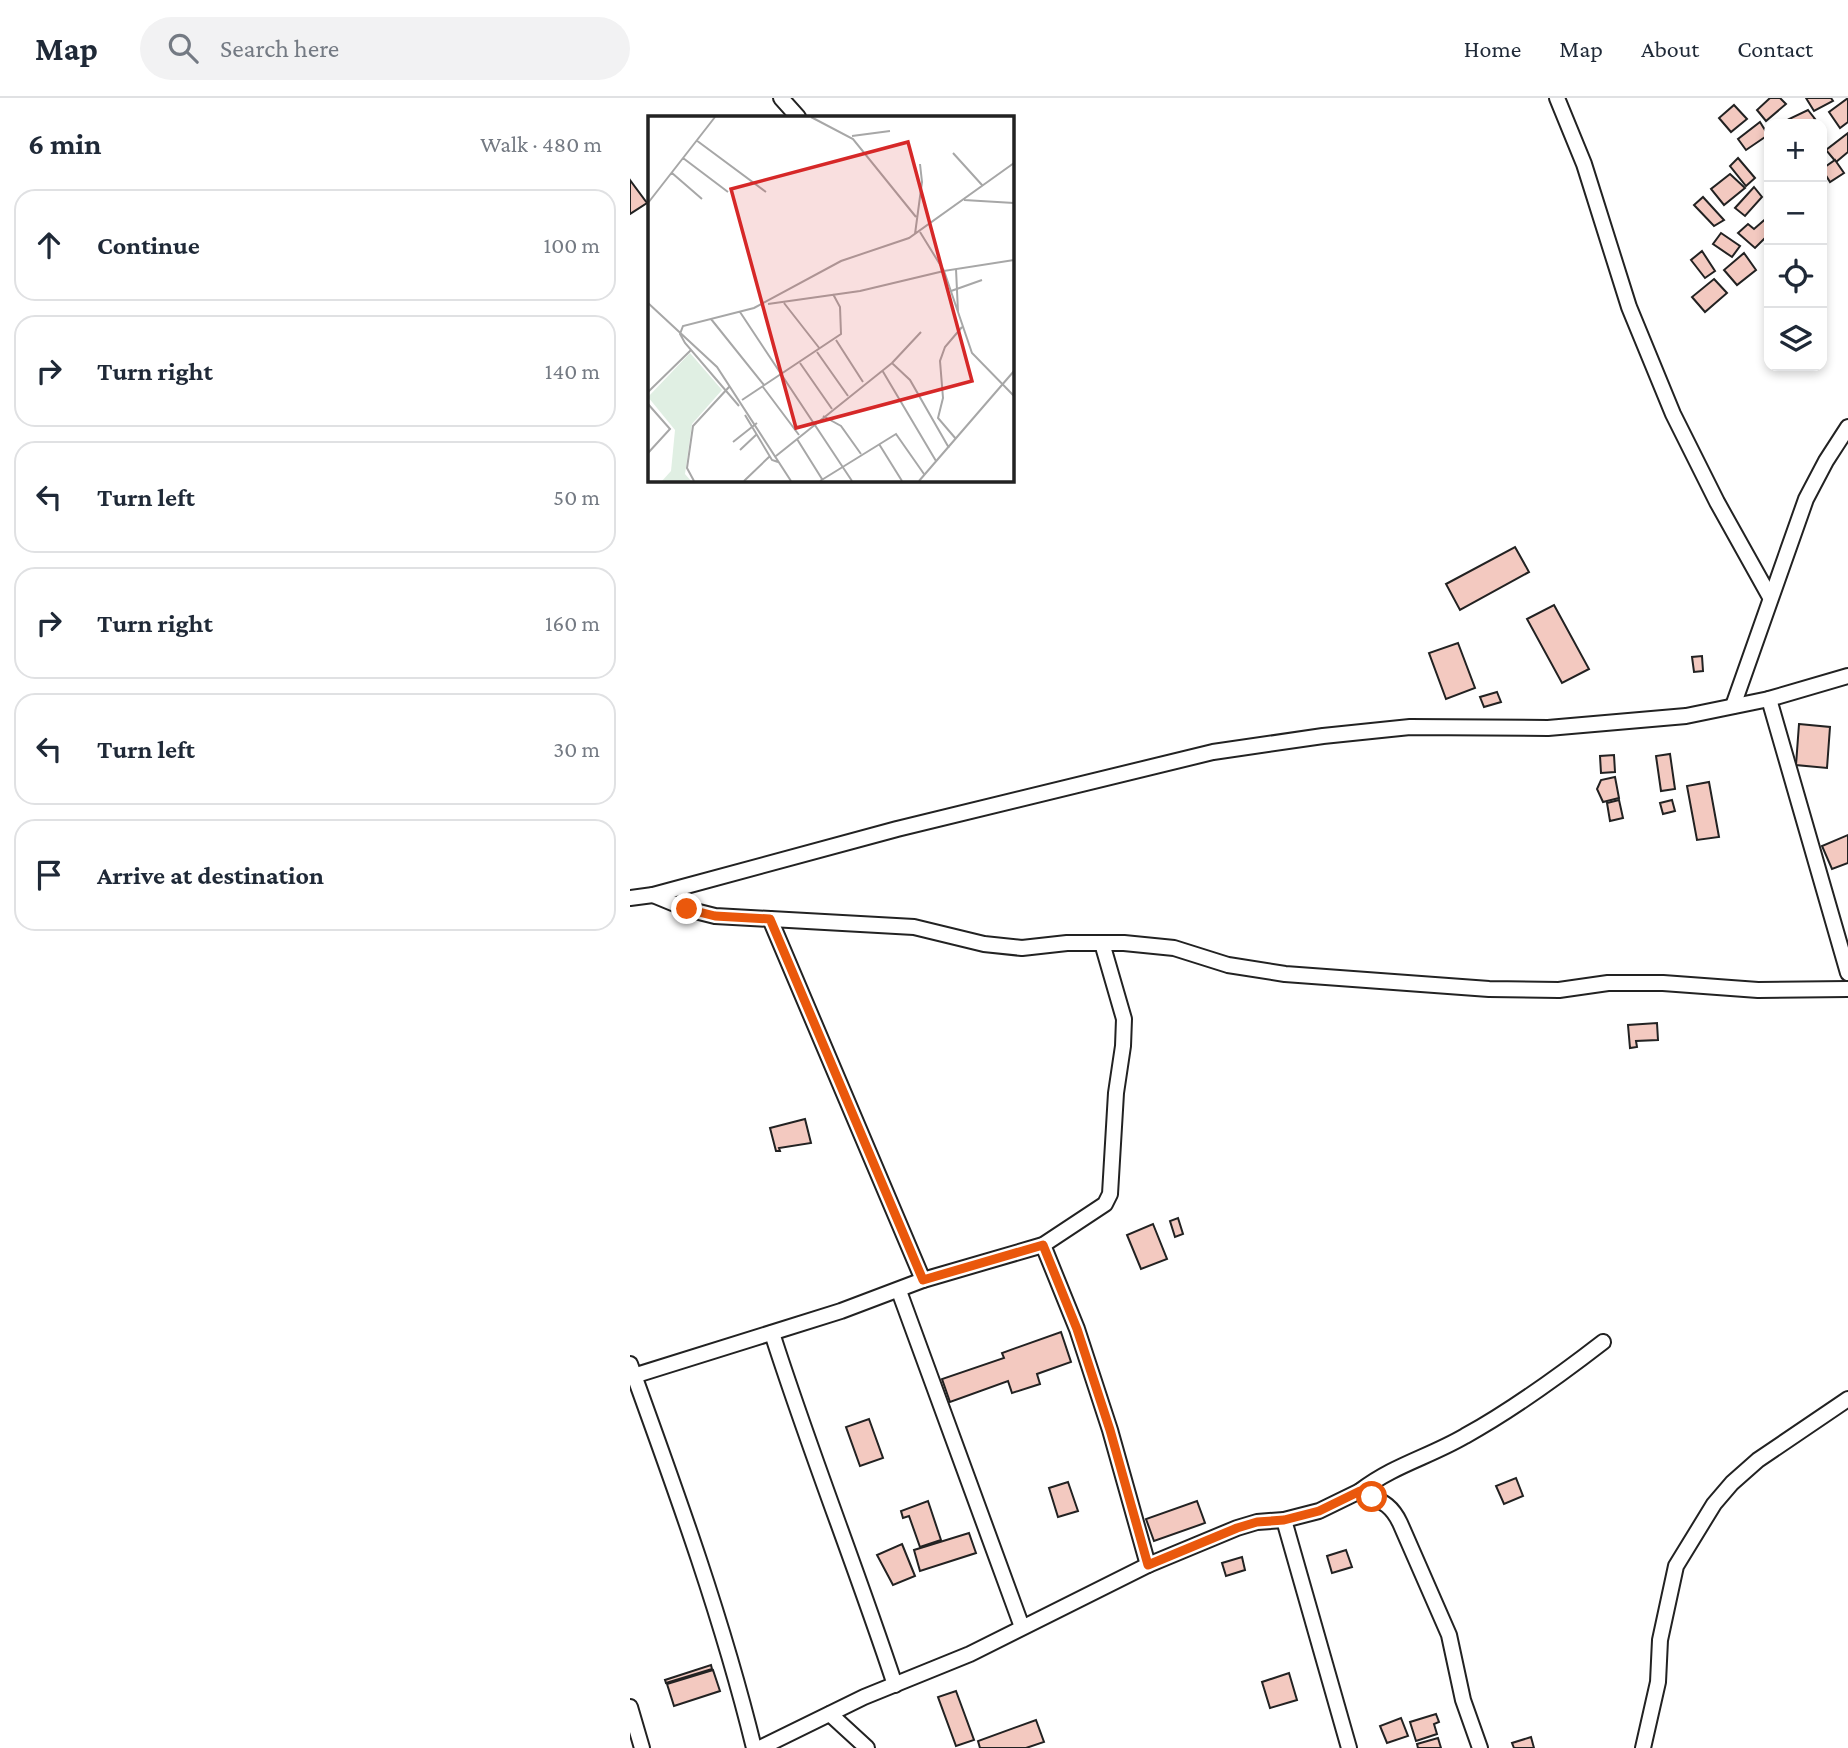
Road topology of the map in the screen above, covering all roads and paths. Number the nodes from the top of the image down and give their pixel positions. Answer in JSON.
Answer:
{"nodes":[{"id":1,"x":781,"y":98,"type":"edge"},
{"id":2,"x":1557,"y":98,"type":"edge"},
{"id":3,"x":797,"y":116,"type":"edge"},
{"id":4,"x":1848,"y":427,"type":"edge"},
{"id":5,"x":1770,"y":597,"type":"junction"},
{"id":6,"x":1848,"y":676,"type":"edge"},
{"id":7,"x":1769,"y":698,"type":"junction"},
{"id":8,"x":1733,"y":706,"type":"junction"},
{"id":9,"x":653,"y":895,"type":"junction"},
{"id":10,"x":630,"y":898,"type":"edge"},
{"id":11,"x":770,"y":919,"type":"junction"},
{"id":12,"x":1102,"y":943,"type":"junction"},
{"id":13,"x":1848,"y":973,"type":"edge"},
{"id":14,"x":1848,"y":989,"type":"edge"},
{"id":15,"x":1043,"y":1245,"type":"junction"},
{"id":16,"x":923,"y":1280,"type":"junction"},
{"id":17,"x":899,"y":1290,"type":"junction"},
{"id":18,"x":772,"y":1333,"type":"junction"},
{"id":19,"x":1603,"y":1342,"type":"dead end"},
{"id":20,"x":631,"y":1372,"type":"edge"},
{"id":21,"x":1848,"y":1399,"type":"edge"},
{"id":22,"x":1360,"y":1491,"type":"junction"},
{"id":23,"x":1284,"y":1520,"type":"junction"},
{"id":24,"x":1148,"y":1565,"type":"junction"},
{"id":25,"x":1022,"y":1627,"type":"junction"},
{"id":26,"x":895,"y":1685,"type":"junction"},
{"id":27,"x":630,"y":1707,"type":"edge"},
{"id":28,"x":830,"y":1714,"type":"junction"},
{"id":29,"x":642,"y":1748,"type":"edge"},
{"id":30,"x":754,"y":1748,"type":"edge"},
{"id":31,"x":760,"y":1748,"type":"edge"},
{"id":32,"x":867,"y":1748,"type":"edge"},
{"id":33,"x":1349,"y":1748,"type":"edge"},
{"id":34,"x":1480,"y":1748,"type":"edge"},
{"id":35,"x":1643,"y":1748,"type":"edge"}],
"edges":[{"from":1,"to":3,"type":"street"},
{"from":2,"to":5,"type":"street"},
{"from":4,"to":5,"type":"street"},
{"from":5,"to":8,"type":"street"},
{"from":6,"to":7,"type":"street"},
{"from":7,"to":8,"type":"street"},
{"from":7,"to":13,"type":"street"},
{"from":8,"to":9,"type":"street"},
{"from":9,"to":10,"type":"street"},
{"from":9,"to":11,"type":"street"},
{"from":11,"to":12,"type":"street"},
{"from":11,"to":16,"type":"street"},
{"from":12,"to":14,"type":"street"},
{"from":12,"to":15,"type":"street"},
{"from":15,"to":16,"type":"street"},
{"from":15,"to":24,"type":"street"},
{"from":16,"to":17,"type":"street"},
{"from":17,"to":18,"type":"street"},
{"from":17,"to":25,"type":"street"},
{"from":18,"to":20,"type":"street"},
{"from":18,"to":26,"type":"street"},
{"from":19,"to":22,"type":"street"},
{"from":20,"to":30,"type":"street"},
{"from":21,"to":35,"type":"street"},
{"from":22,"to":23,"type":"street"},
{"from":22,"to":34,"type":"street"},
{"from":23,"to":24,"type":"street"},
{"from":23,"to":33,"type":"street"},
{"from":24,"to":25,"type":"street"},
{"from":25,"to":26,"type":"street"},
{"from":26,"to":28,"type":"street"},
{"from":27,"to":29,"type":"street"},
{"from":28,"to":31,"type":"street"},
{"from":28,"to":32,"type":"street"}]}
